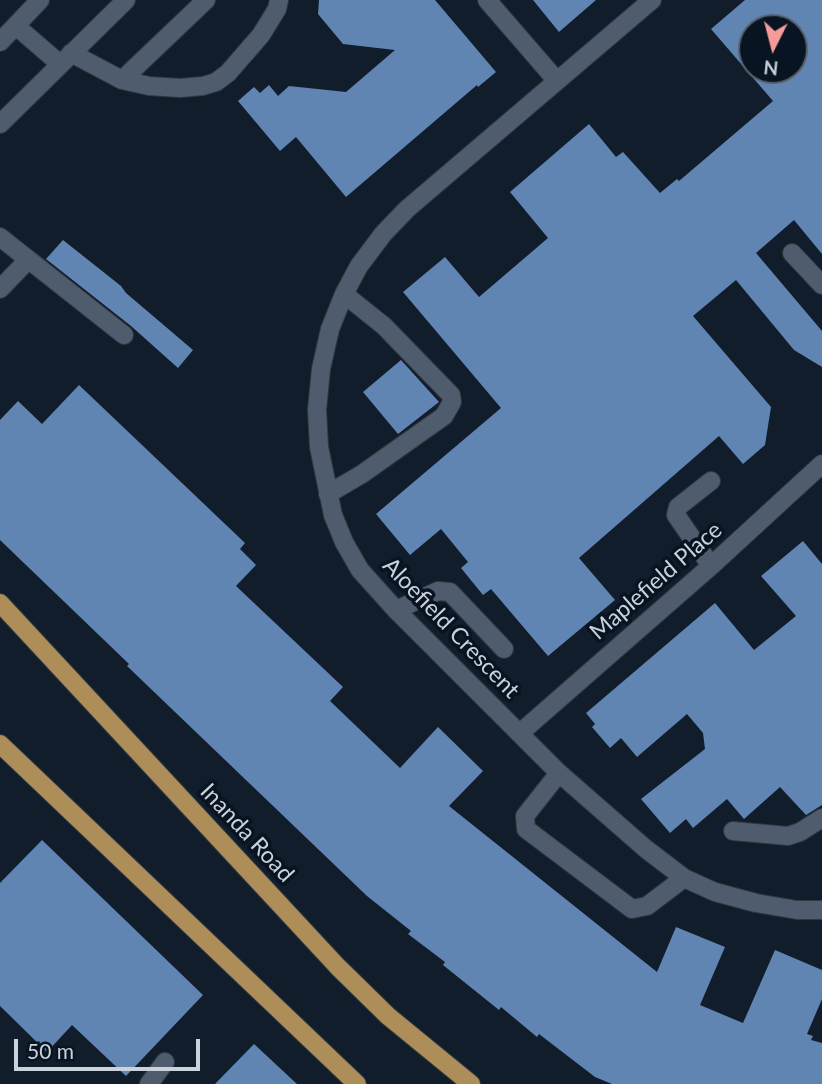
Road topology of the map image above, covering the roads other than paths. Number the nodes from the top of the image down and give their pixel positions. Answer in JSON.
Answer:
{"nodes":[{"id":1,"x":40,"y":0,"type":"edge"},
{"id":2,"x":126,"y":0,"type":"edge"},
{"id":3,"x":206,"y":0,"type":"edge"},
{"id":4,"x":279,"y":0,"type":"edge"},
{"id":5,"x":487,"y":0,"type":"edge"},
{"id":6,"x":652,"y":0,"type":"edge"},
{"id":7,"x":16,"y":26,"type":"junction"},
{"id":8,"x":0,"y":43,"type":"edge"},
{"id":9,"x":65,"y":59,"type":"junction"},
{"id":10,"x":122,"y":80,"type":"junction"},
{"id":11,"x":556,"y":81,"type":"junction"},
{"id":12,"x":0,"y":124,"type":"edge"},
{"id":13,"x":0,"y":237,"type":"edge"},
{"id":14,"x":792,"y":253,"type":"dead end"},
{"id":15,"x":28,"y":260,"type":"junction"},
{"id":16,"x":822,"y":285,"type":"edge"},
{"id":17,"x":0,"y":289,"type":"edge"},
{"id":18,"x":344,"y":294,"type":"junction"},
{"id":19,"x":124,"y":335,"type":"dead end"},
{"id":20,"x":822,"y":464,"type":"edge"},
{"id":21,"x":711,"y":481,"type":"dead end"},
{"id":22,"x":328,"y":494,"type":"junction"},
{"id":23,"x":711,"y":566,"type":"junction"},
{"id":24,"x":0,"y":603,"type":"edge"},
{"id":25,"x":396,"y":610,"type":"junction"},
{"id":26,"x":504,"y":649,"type":"dead end"},
{"id":27,"x":520,"y":733,"type":"junction"},
{"id":28,"x":0,"y":744,"type":"edge"},
{"id":29,"x":559,"y":773,"type":"junction"},
{"id":30,"x":822,"y":818,"type":"edge"},
{"id":31,"x":733,"y":831,"type":"dead end"},
{"id":32,"x":684,"y":878,"type":"junction"},
{"id":33,"x":822,"y":910,"type":"edge"},
{"id":34,"x":166,"y":1062,"type":"dead end"},
{"id":35,"x":149,"y":1084,"type":"edge"},
{"id":36,"x":357,"y":1084,"type":"edge"},
{"id":37,"x":471,"y":1084,"type":"edge"}],
"edges":[{"from":1,"to":7,"type":"street"},
{"from":2,"to":9,"type":"street"},
{"from":3,"to":10,"type":"street"},
{"from":4,"to":10,"type":"street"},
{"from":5,"to":11,"type":"street"},
{"from":6,"to":11,"type":"street","name":"Aloefield Crescent"},
{"from":7,"to":8,"type":"street"},
{"from":7,"to":9,"type":"street"},
{"from":9,"to":10,"type":"street"},
{"from":9,"to":12,"type":"street"},
{"from":11,"to":18,"type":"street","name":"Aloefield Crescent"},
{"from":13,"to":15,"type":"street"},
{"from":14,"to":16,"type":"street"},
{"from":15,"to":17,"type":"street"},
{"from":15,"to":19,"type":"street"},
{"from":18,"to":22,"type":"street","name":"Aloefield Crescent"},
{"from":18,"to":22,"type":"street"},
{"from":20,"to":23,"type":"street","name":"Maplefield Place"},
{"from":21,"to":23,"type":"street"},
{"from":22,"to":25,"type":"street","name":"Aloefield Crescent"},
{"from":23,"to":27,"type":"street","name":"Maplefield Place"},
{"from":24,"to":37,"type":"main road","name":"Inanda Road"},
{"from":25,"to":26,"type":"street"},
{"from":25,"to":27,"type":"street","name":"Aloefield Crescent"},
{"from":27,"to":29,"type":"street","name":"Aloefield Crescent"},
{"from":28,"to":36,"type":"main road"},
{"from":29,"to":32,"type":"street","name":"Aloefield Crescent"},
{"from":29,"to":32,"type":"street"},
{"from":30,"to":31,"type":"street"},
{"from":32,"to":33,"type":"street","name":"Aloefield Crescent"},
{"from":34,"to":35,"type":"street"}]}
